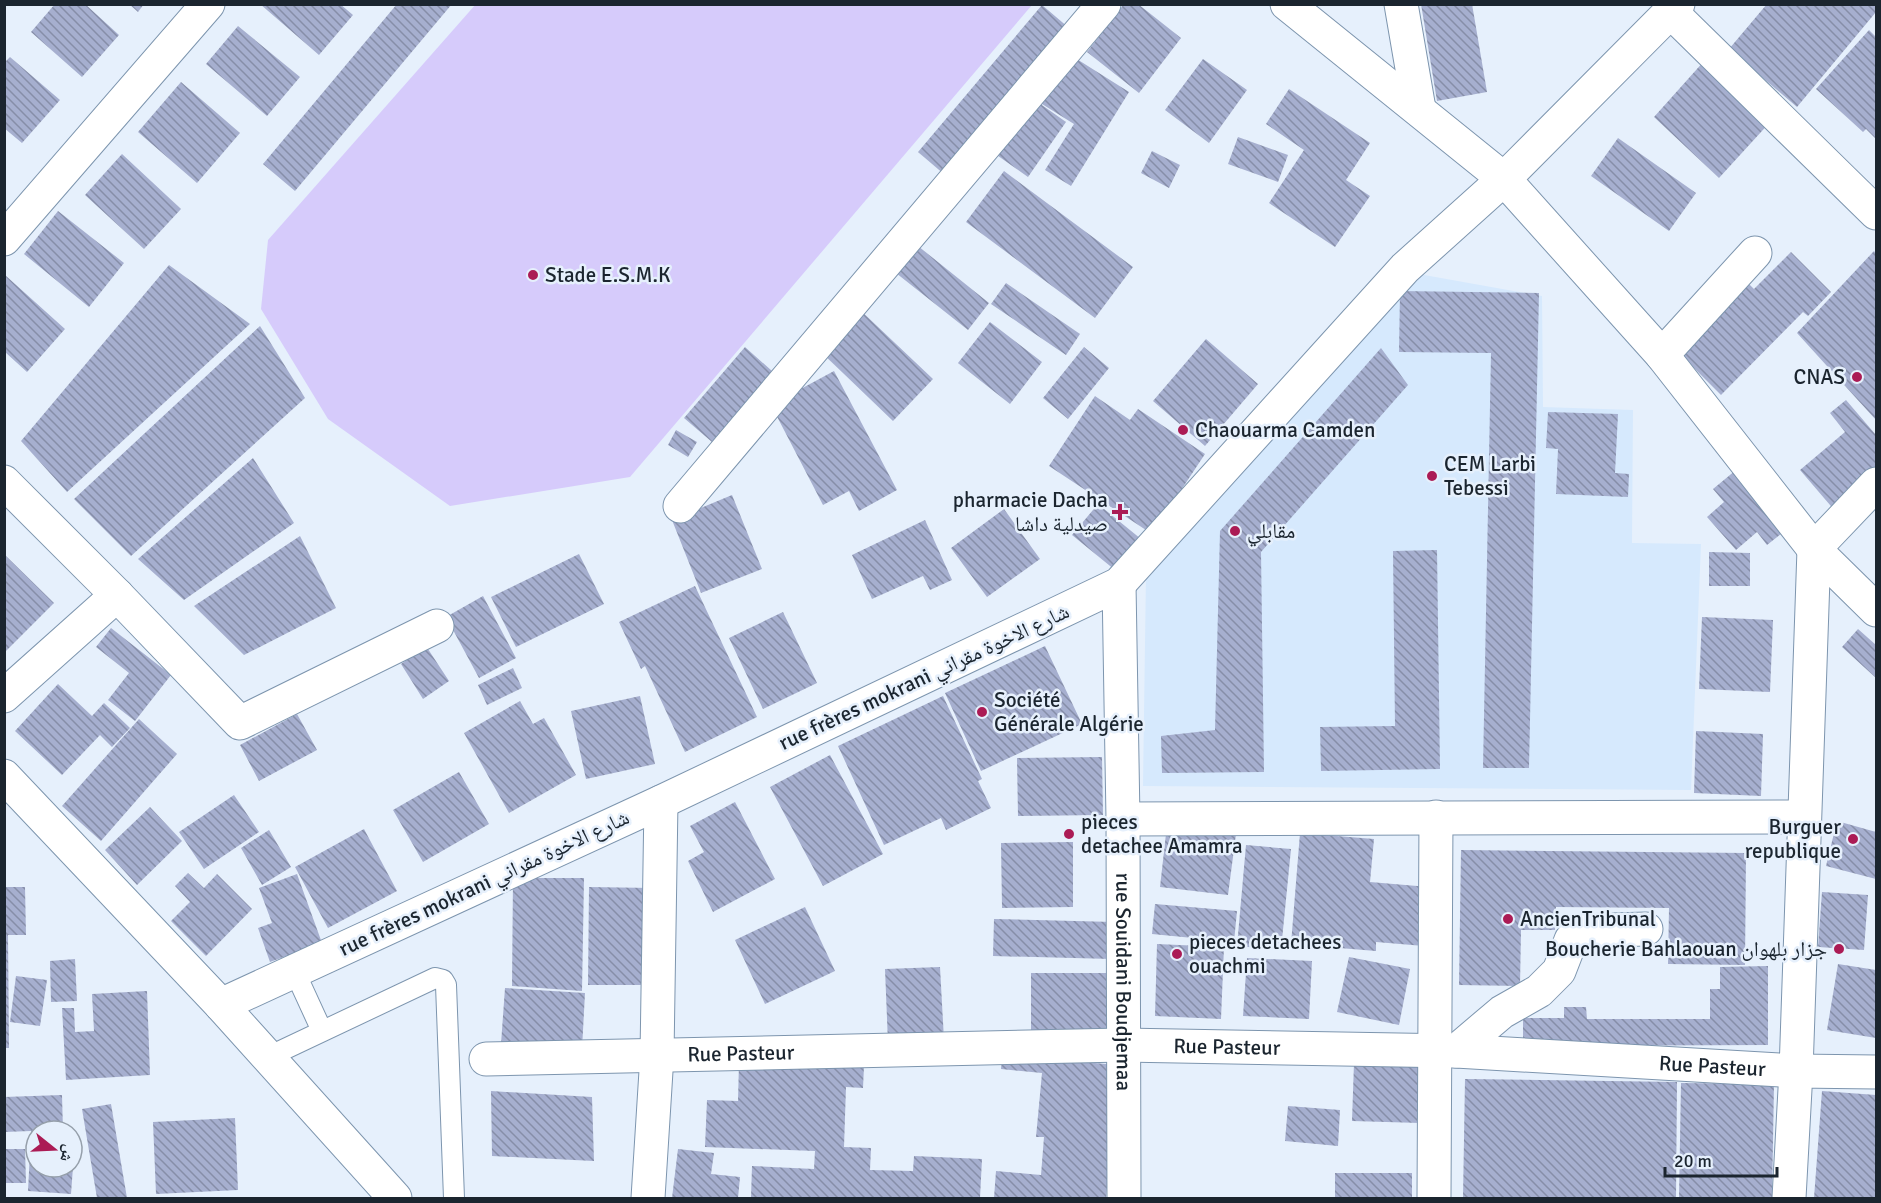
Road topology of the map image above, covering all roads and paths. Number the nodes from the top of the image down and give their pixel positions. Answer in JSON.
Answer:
{"nodes":[{"id":1,"x":208,"y":4,"type":"edge"},
{"id":2,"x":1104,"y":4,"type":"edge"},
{"id":3,"x":1287,"y":4,"type":"edge"},
{"id":4,"x":1401,"y":4,"type":"edge"},
{"id":5,"x":1675,"y":8,"type":"edge"},
{"id":6,"x":1419,"y":109,"type":"junction"},
{"id":7,"x":1504,"y":179,"type":"junction"},
{"id":8,"x":1876,"y":213,"type":"edge"},
{"id":9,"x":4,"y":239,"type":"edge"},
{"id":10,"x":1755,"y":253,"type":"dead end"},
{"id":11,"x":1662,"y":355,"type":"junction"},
{"id":12,"x":4,"y":482,"type":"edge"},
{"id":13,"x":1876,"y":484,"type":"edge"},
{"id":14,"x":680,"y":506,"type":"dead end"},
{"id":15,"x":1814,"y":549,"type":"junction"},
{"id":16,"x":1119,"y":585,"type":"junction"},
{"id":17,"x":117,"y":595,"type":"junction"},
{"id":18,"x":1876,"y":610,"type":"edge"},
{"id":19,"x":437,"y":626,"type":"dead end"},
{"id":20,"x":4,"y":696,"type":"edge"},
{"id":21,"x":4,"y":776,"type":"edge"},
{"id":22,"x":661,"y":802,"type":"junction"},
{"id":23,"x":17,"y":803,"type":"edge"},
{"id":24,"x":1436,"y":817,"type":"junction"},
{"id":25,"x":1804,"y":818,"type":"junction"},
{"id":26,"x":1123,"y":819,"type":"junction"},
{"id":27,"x":1646,"y":929,"type":"dead end"},
{"id":28,"x":294,"y":970,"type":"junction"},
{"id":29,"x":221,"y":1005,"type":"junction"},
{"id":30,"x":322,"y":1031,"type":"junction"},
{"id":31,"x":1123,"y":1045,"type":"junction"},
{"id":32,"x":1445,"y":1051,"type":"junction"},
{"id":33,"x":268,"y":1056,"type":"junction"},
{"id":34,"x":657,"y":1056,"type":"junction"},
{"id":35,"x":486,"y":1059,"type":"dead end"},
{"id":36,"x":1796,"y":1071,"type":"junction"},
{"id":37,"x":1876,"y":1072,"type":"edge"},
{"id":38,"x":395,"y":1198,"type":"edge"},
{"id":39,"x":454,"y":1198,"type":"edge"},
{"id":40,"x":648,"y":1198,"type":"edge"},
{"id":41,"x":1124,"y":1198,"type":"edge"},
{"id":42,"x":1434,"y":1198,"type":"edge"},
{"id":43,"x":1789,"y":1198,"type":"edge"}],
"edges":[{"from":1,"to":9,"type":"street"},
{"from":2,"to":14,"type":"street"},
{"from":3,"to":6,"type":"street"},
{"from":4,"to":6,"type":"street"},
{"from":5,"to":7,"type":"street","name":"rue frères mokrani شارع الاخوة مقراني"},
{"from":5,"to":8,"type":"street"},
{"from":6,"to":7,"type":"street"},
{"from":7,"to":11,"type":"street"},
{"from":7,"to":16,"type":"street","name":"rue frères mokrani شارع الاخوة مقراني"},
{"from":10,"to":11,"type":"street"},
{"from":11,"to":15,"type":"street"},
{"from":12,"to":17,"type":"street"},
{"from":13,"to":15,"type":"street"},
{"from":15,"to":18,"type":"street"},
{"from":15,"to":25,"type":"street"},
{"from":16,"to":22,"type":"street","name":"rue frères mokrani شارع الاخوة مقراني"},
{"from":16,"to":26,"type":"street","name":"rue Souidani Boudjemaa"},
{"from":17,"to":19,"type":"street"},
{"from":17,"to":20,"type":"street"},
{"from":21,"to":23,"type":"street"},
{"from":22,"to":28,"type":"street","name":"rue frères mokrani شارع الاخوة مقراني"},
{"from":22,"to":34,"type":"street"},
{"from":23,"to":29,"type":"street"},
{"from":24,"to":25,"type":"street"},
{"from":24,"to":26,"type":"street"},
{"from":24,"to":32,"type":"street"},
{"from":25,"to":36,"type":"street"},
{"from":26,"to":31,"type":"street","name":"rue Souidani Boudjemaa"},
{"from":27,"to":32,"type":"street"},
{"from":28,"to":29,"type":"street","name":"rue frères mokrani شارع الاخوة مقراني"},
{"from":28,"to":30,"type":"lane"},
{"from":29,"to":33,"type":"street"},
{"from":30,"to":33,"type":"lane"},
{"from":30,"to":39,"type":"lane"},
{"from":31,"to":32,"type":"street","name":"Rue Pasteur"},
{"from":31,"to":34,"type":"street","name":"Rue Pasteur"},
{"from":31,"to":41,"type":"street","name":"rue Souidani Boudjemaa"},
{"from":32,"to":36,"type":"street","name":"Rue Pasteur"},
{"from":32,"to":42,"type":"street"},
{"from":33,"to":38,"type":"street"},
{"from":34,"to":35,"type":"street","name":"Rue Pasteur"},
{"from":34,"to":40,"type":"street"},
{"from":36,"to":37,"type":"street","name":"Rue Pasteur"},
{"from":36,"to":43,"type":"street"}]}
